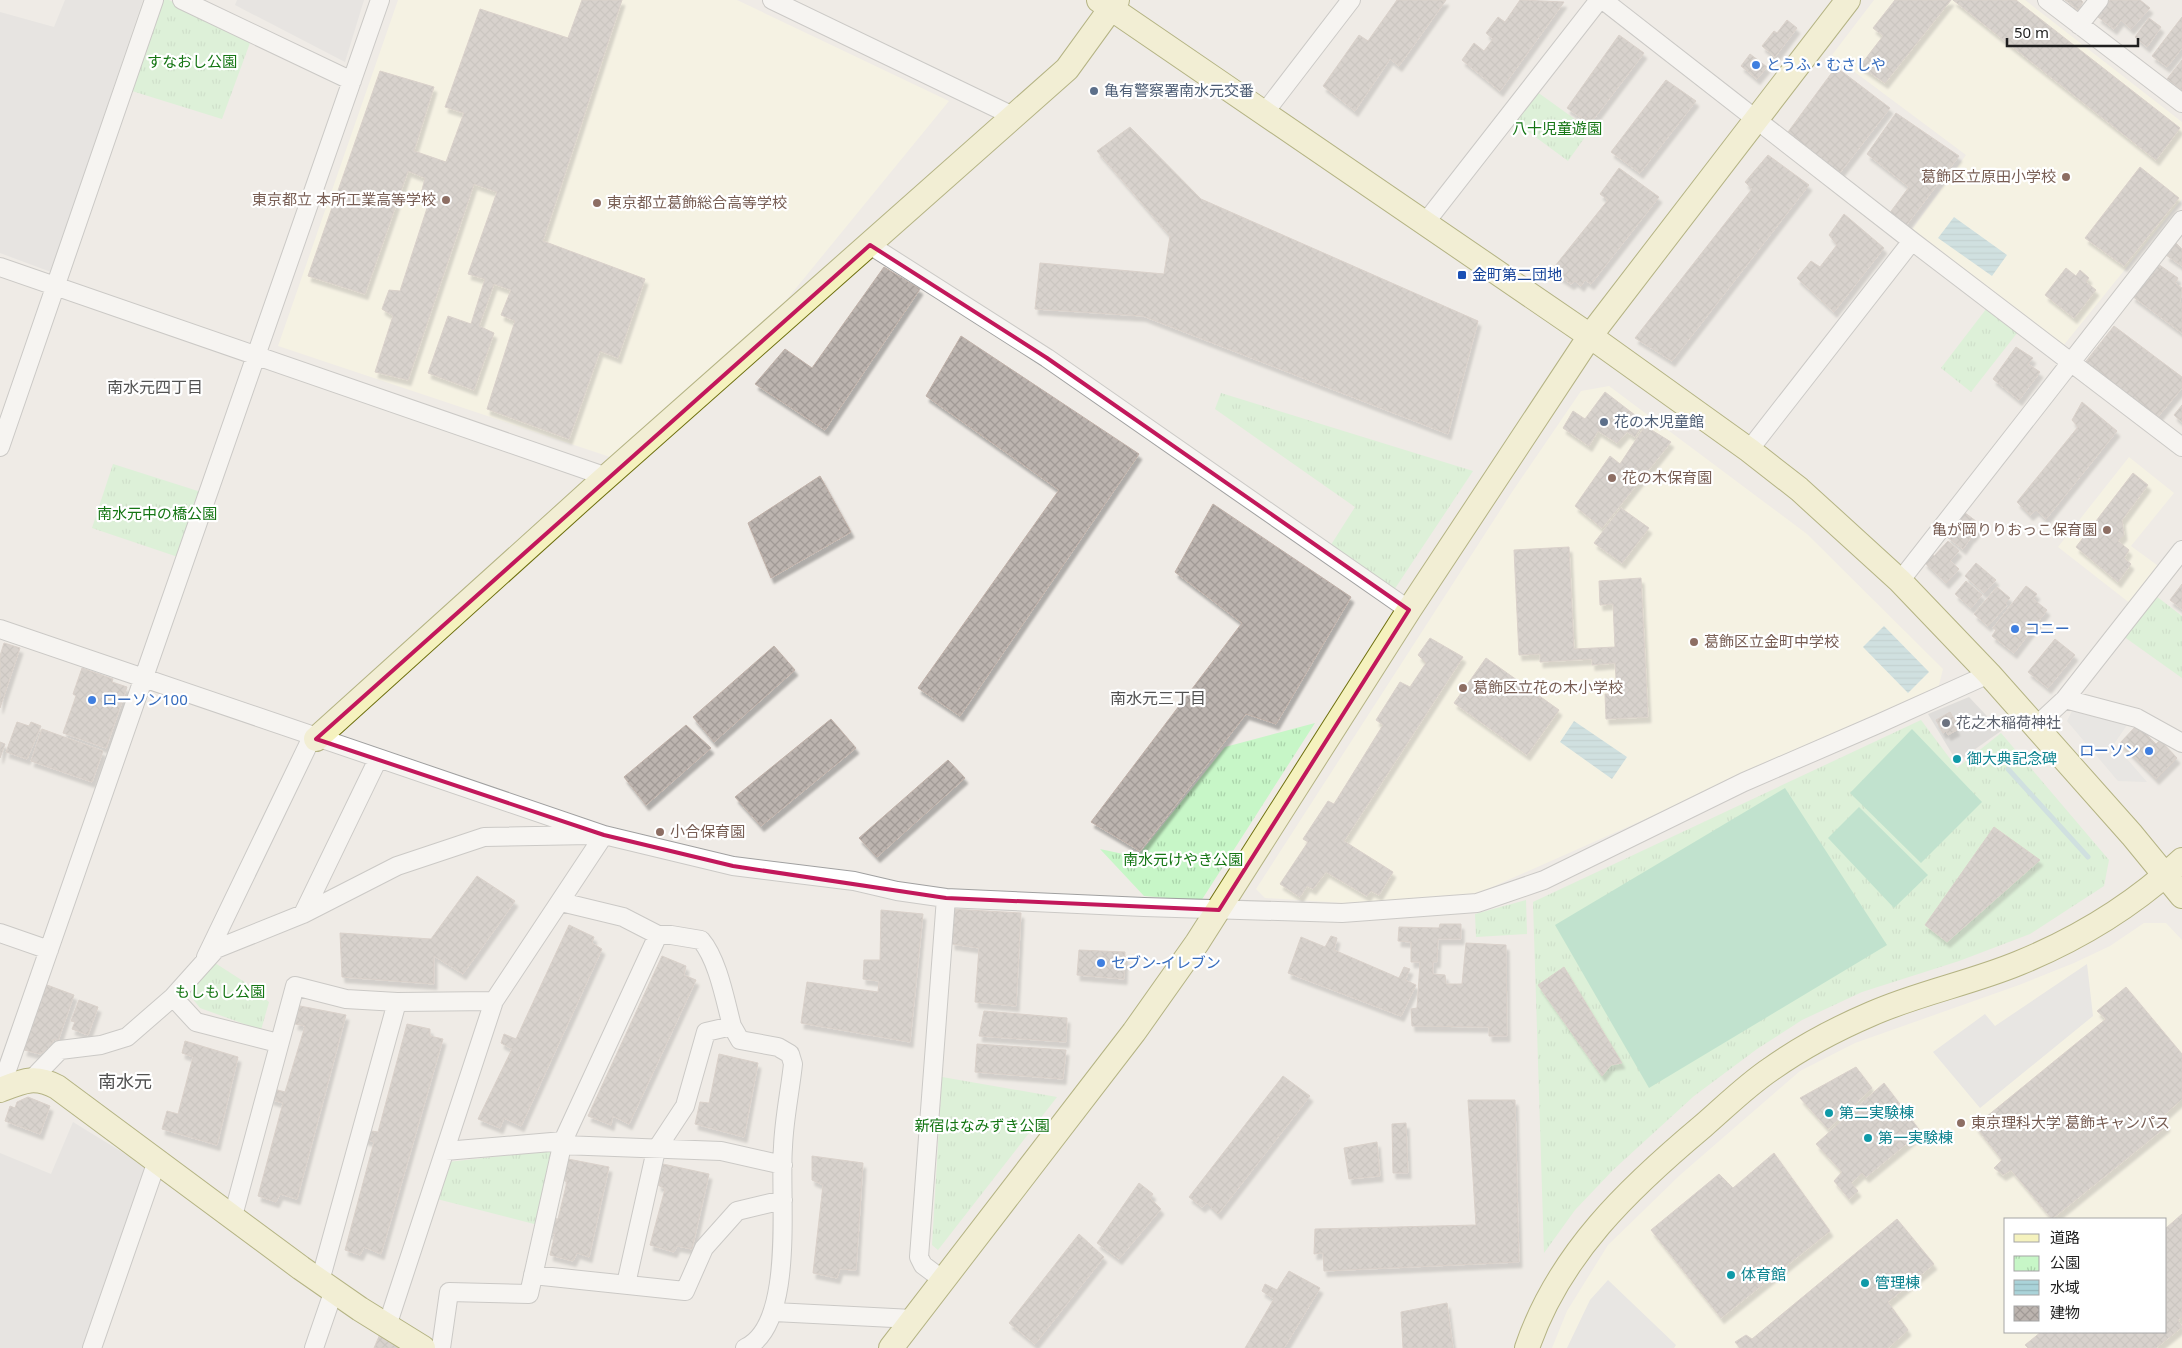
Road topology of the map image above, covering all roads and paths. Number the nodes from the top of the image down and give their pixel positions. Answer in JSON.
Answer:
{"nodes":[{"id":1,"x":154,"y":0,"type":"edge"},
{"id":2,"x":182,"y":0,"type":"edge"},
{"id":3,"x":380,"y":0,"type":"edge"},
{"id":4,"x":772,"y":0,"type":"edge"},
{"id":5,"x":1351,"y":0,"type":"edge"},
{"id":6,"x":1598,"y":0,"type":"edge"},
{"id":7,"x":1603,"y":0,"type":"edge"},
{"id":8,"x":1848,"y":0,"type":"edge"},
{"id":9,"x":2047,"y":0,"type":"edge"},
{"id":10,"x":2099,"y":0,"type":"edge"},
{"id":11,"x":1109,"y":3,"type":"edge"},
{"id":12,"x":2079,"y":25,"type":"junction"},
{"id":13,"x":352,"y":81,"type":"junction"},
{"id":14,"x":2182,"y":103,"type":"edge"},
{"id":15,"x":1265,"y":112,"type":"junction"},
{"id":16,"x":1015,"y":117,"type":"junction"},
{"id":17,"x":1757,"y":119,"type":"junction"},
{"id":18,"x":2182,"y":220,"type":"edge"},
{"id":19,"x":1425,"y":223,"type":"junction"},
{"id":20,"x":1912,"y":241,"type":"junction"},
{"id":21,"x":870,"y":245,"type":"junction"},
{"id":22,"x":0,"y":267,"type":"edge"},
{"id":23,"x":56,"y":286,"type":"junction"},
{"id":24,"x":1590,"y":336,"type":"junction"},
{"id":25,"x":257,"y":356,"type":"junction"},
{"id":26,"x":2073,"y":362,"type":"junction"},
{"id":27,"x":0,"y":447,"type":"edge"},
{"id":28,"x":2182,"y":447,"type":"edge"},
{"id":29,"x":1750,"y":450,"type":"junction"},
{"id":30,"x":607,"y":477,"type":"junction"},
{"id":31,"x":2182,"y":550,"type":"edge"},
{"id":32,"x":1900,"y":581,"type":"junction"},
{"id":33,"x":1409,"y":610,"type":"junction"},
{"id":34,"x":0,"y":629,"type":"edge"},
{"id":35,"x":1989,"y":674,"type":"junction"},
{"id":36,"x":144,"y":679,"type":"junction"},
{"id":37,"x":2065,"y":699,"type":"junction"},
{"id":38,"x":2036,"y":726,"type":"junction"},
{"id":39,"x":314,"y":738,"type":"junction"},
{"id":40,"x":2182,"y":743,"type":"edge"},
{"id":41,"x":378,"y":759,"type":"junction"},
{"id":42,"x":604,"y":835,"type":"junction"},
{"id":43,"x":2174,"y":868,"type":"edge"},
{"id":44,"x":2182,"y":896,"type":"edge"},
{"id":45,"x":946,"y":898,"type":"junction"},
{"id":46,"x":561,"y":902,"type":"junction"},
{"id":47,"x":1218,"y":910,"type":"junction"},
{"id":48,"x":303,"y":914,"type":"junction"},
{"id":49,"x":0,"y":933,"type":"edge"},
{"id":50,"x":658,"y":935,"type":"junction"},
{"id":51,"x":49,"y":950,"type":"junction"},
{"id":52,"x":201,"y":966,"type":"junction"},
{"id":53,"x":173,"y":998,"type":"junction"},
{"id":54,"x":494,"y":1001,"type":"junction"},
{"id":55,"x":398,"y":1002,"type":"junction"},
{"id":56,"x":732,"y":1026,"type":"junction"},
{"id":57,"x":278,"y":1044,"type":"junction"},
{"id":58,"x":32,"y":1079,"type":"junction"},
{"id":59,"x":0,"y":1090,"type":"edge"},
{"id":60,"x":563,"y":1143,"type":"junction"},
{"id":61,"x":656,"y":1150,"type":"junction"},
{"id":62,"x":445,"y":1151,"type":"junction"},
{"id":63,"x":157,"y":1161,"type":"junction"},
{"id":64,"x":783,"y":1165,"type":"junction"},
{"id":65,"x":783,"y":1200,"type":"junction"},
{"id":66,"x":233,"y":1216,"type":"junction"},
{"id":67,"x":533,"y":1275,"type":"junction"},
{"id":68,"x":943,"y":1280,"type":"junction"},
{"id":69,"x":626,"y":1284,"type":"junction"},
{"id":70,"x":327,"y":1286,"type":"junction"},
{"id":71,"x":774,"y":1312,"type":"junction"},
{"id":72,"x":913,"y":1319,"type":"junction"},
{"id":73,"x":387,"y":1326,"type":"junction"},
{"id":74,"x":92,"y":1348,"type":"edge"},
{"id":75,"x":314,"y":1348,"type":"edge"},
{"id":76,"x":423,"y":1348,"type":"edge"},
{"id":77,"x":441,"y":1348,"type":"edge"},
{"id":78,"x":746,"y":1348,"type":"edge"},
{"id":79,"x":891,"y":1348,"type":"edge"},
{"id":80,"x":1527,"y":1348,"type":"edge"}],
"edges":[{"from":1,"to":23,"type":"street"},
{"from":2,"to":13,"type":"street"},
{"from":3,"to":13,"type":"street"},
{"from":4,"to":16,"type":"street"},
{"from":5,"to":15,"type":"street"},
{"from":6,"to":19,"type":"street"},
{"from":7,"to":17,"type":"street"},
{"from":8,"to":17,"type":"street"},
{"from":9,"to":12,"type":"street"},
{"from":10,"to":12,"type":"street"},
{"from":11,"to":15,"type":"street"},
{"from":11,"to":16,"type":"street"},
{"from":12,"to":14,"type":"street"},
{"from":13,"to":25,"type":"street"},
{"from":15,"to":19,"type":"street"},
{"from":16,"to":21,"type":"street"},
{"from":17,"to":20,"type":"street"},
{"from":17,"to":24,"type":"street"},
{"from":18,"to":26,"type":"street"},
{"from":19,"to":24,"type":"street"},
{"from":20,"to":26,"type":"street"},
{"from":20,"to":29,"type":"street"},
{"from":21,"to":30,"type":"street"},
{"from":21,"to":33,"type":"street"},
{"from":22,"to":23,"type":"street"},
{"from":23,"to":25,"type":"street"},
{"from":23,"to":27,"type":"street"},
{"from":24,"to":29,"type":"street"},
{"from":24,"to":33,"type":"street"},
{"from":25,"to":30,"type":"street"},
{"from":25,"to":36,"type":"street"},
{"from":26,"to":28,"type":"street"},
{"from":26,"to":32,"type":"street"},
{"from":29,"to":32,"type":"street"},
{"from":30,"to":39,"type":"street"},
{"from":31,"to":37,"type":"street"},
{"from":32,"to":35,"type":"street"},
{"from":33,"to":47,"type":"street"},
{"from":34,"to":36,"type":"street"},
{"from":35,"to":38,"type":"street"},
{"from":35,"to":47,"type":"street"},
{"from":36,"to":39,"type":"street"},
{"from":36,"to":51,"type":"street"},
{"from":37,"to":38,"type":"street"},
{"from":37,"to":40,"type":"street"},
{"from":38,"to":43,"type":"street"},
{"from":39,"to":41,"type":"street"},
{"from":39,"to":52,"type":"street"},
{"from":41,"to":42,"type":"street"},
{"from":41,"to":48,"type":"street"},
{"from":42,"to":45,"type":"street"},
{"from":42,"to":46,"type":"street"},
{"from":42,"to":48,"type":"street"},
{"from":43,"to":44,"type":"street"},
{"from":43,"to":80,"type":"street"},
{"from":45,"to":47,"type":"street"},
{"from":45,"to":68,"type":"street"},
{"from":46,"to":50,"type":"street"},
{"from":46,"to":54,"type":"street"},
{"from":47,"to":68,"type":"street"},
{"from":48,"to":52,"type":"street"},
{"from":49,"to":51,"type":"street"},
{"from":50,"to":56,"type":"street"},
{"from":50,"to":60,"type":"street"},
{"from":51,"to":59,"type":"street"},
{"from":52,"to":53,"type":"street"},
{"from":53,"to":57,"type":"street"},
{"from":53,"to":58,"type":"street"},
{"from":54,"to":55,"type":"street"},
{"from":54,"to":62,"type":"street"},
{"from":55,"to":57,"type":"street"},
{"from":55,"to":70,"type":"street"},
{"from":56,"to":61,"type":"street"},
{"from":56,"to":64,"type":"street"},
{"from":57,"to":66,"type":"street"},
{"from":58,"to":59,"type":"street"},
{"from":58,"to":63,"type":"street"},
{"from":60,"to":61,"type":"street"},
{"from":60,"to":62,"type":"street"},
{"from":60,"to":67,"type":"street"},
{"from":61,"to":64,"type":"street"},
{"from":61,"to":69,"type":"street"},
{"from":62,"to":73,"type":"street"},
{"from":63,"to":66,"type":"street"},
{"from":63,"to":74,"type":"street"},
{"from":64,"to":65,"type":"street"},
{"from":65,"to":69,"type":"street"},
{"from":65,"to":71,"type":"street"},
{"from":66,"to":70,"type":"street"},
{"from":67,"to":69,"type":"street"},
{"from":67,"to":77,"type":"street"},
{"from":68,"to":72,"type":"street"},
{"from":70,"to":73,"type":"street"},
{"from":70,"to":75,"type":"street"},
{"from":71,"to":72,"type":"street"},
{"from":71,"to":78,"type":"street"},
{"from":72,"to":79,"type":"street"},
{"from":73,"to":76,"type":"street"}]}
